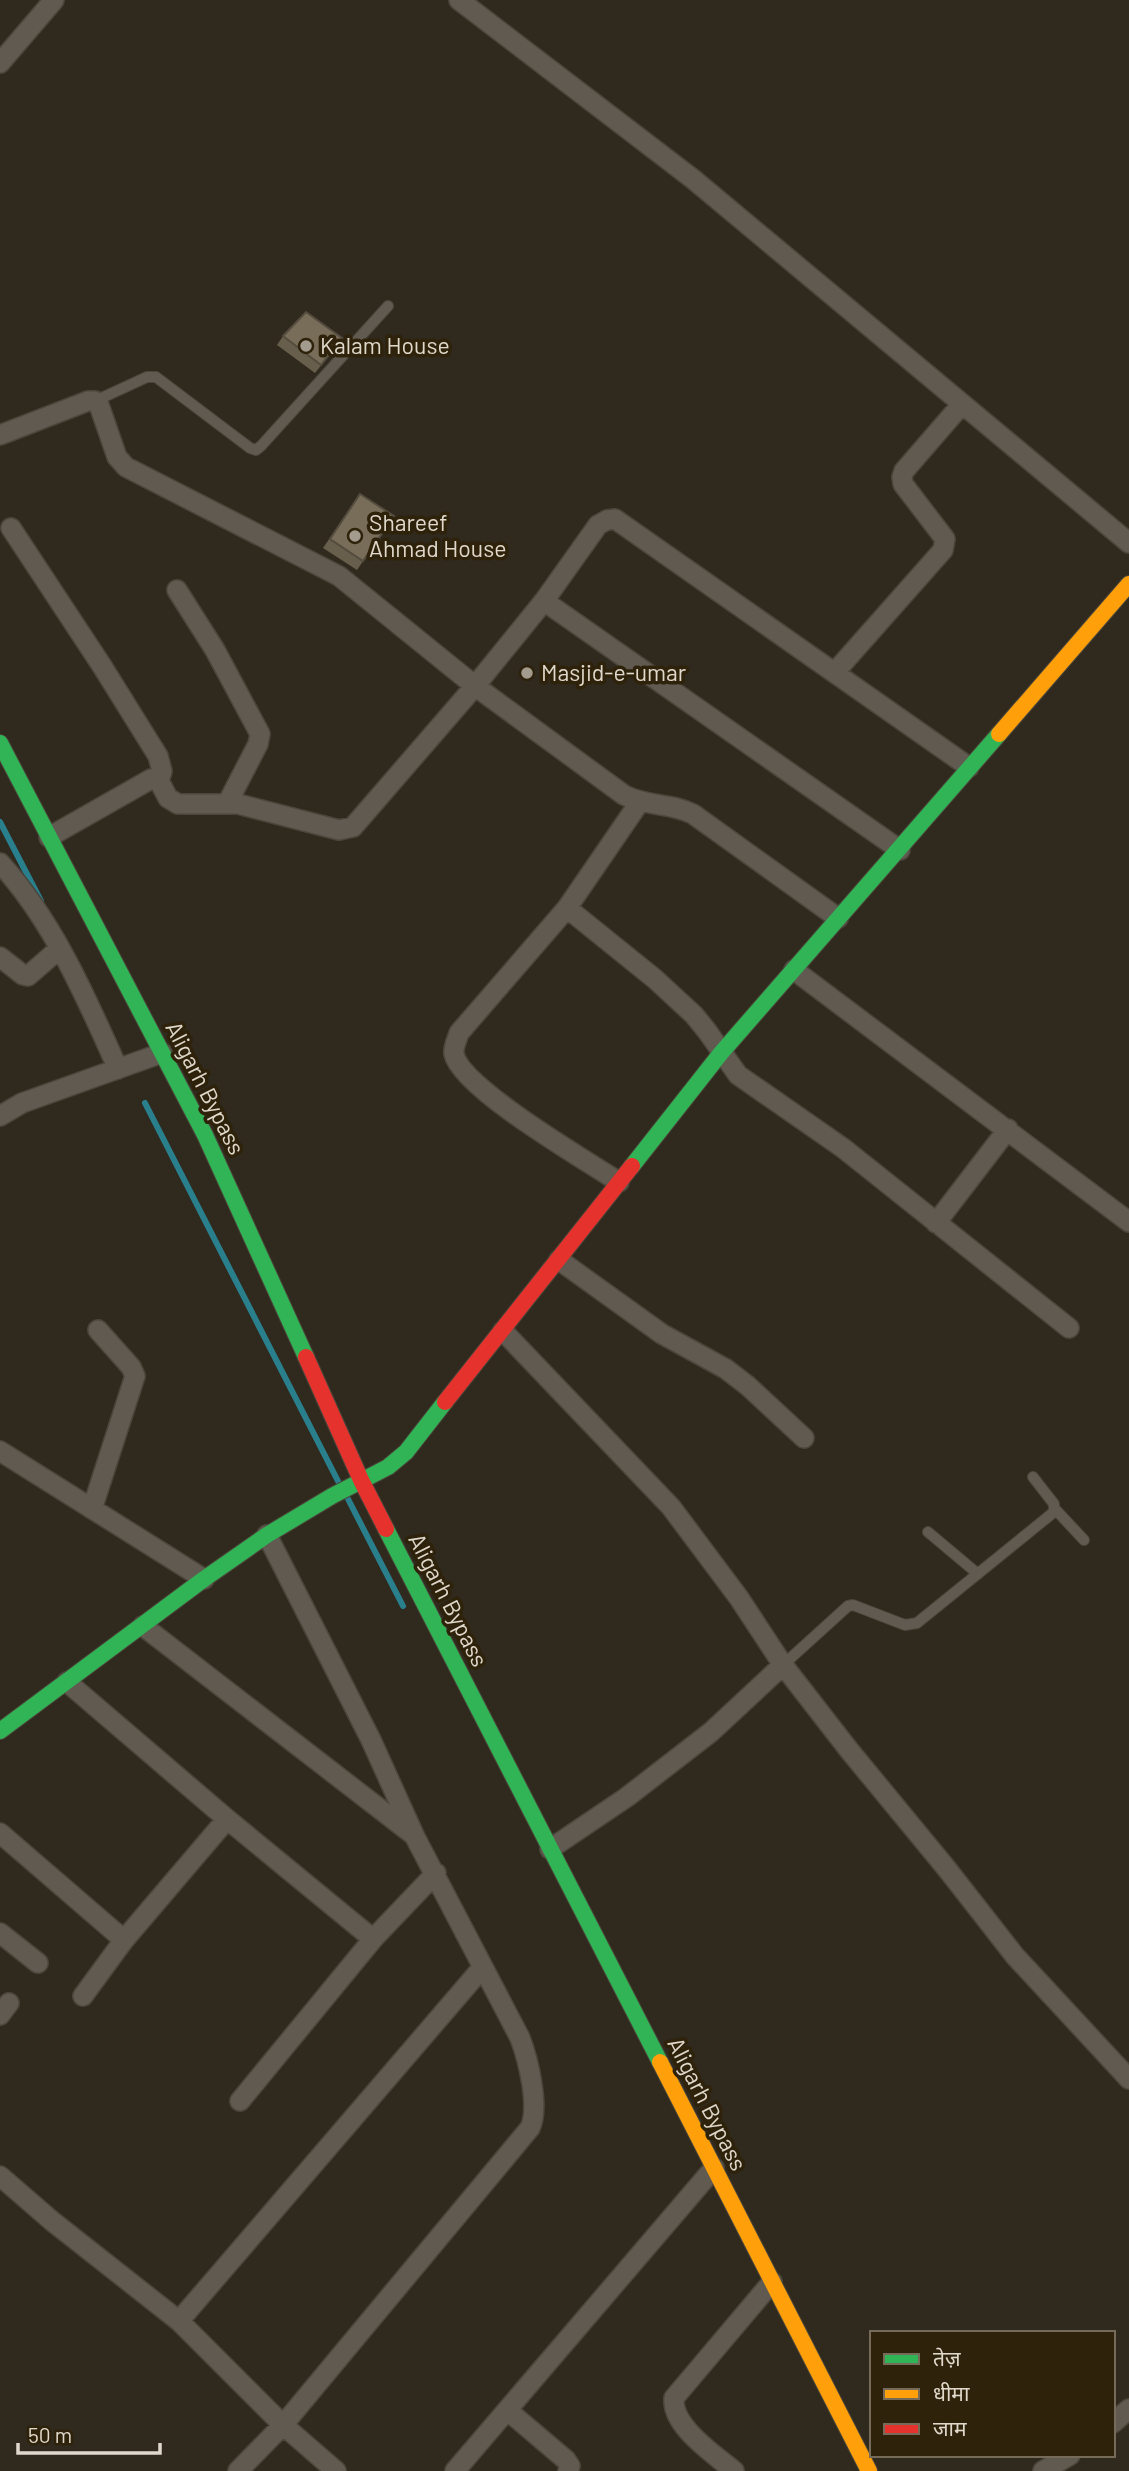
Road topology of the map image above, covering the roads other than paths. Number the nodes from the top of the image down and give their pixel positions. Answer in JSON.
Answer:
{"nodes":[{"id":1,"x":54,"y":0,"type":"edge"},
{"id":2,"x":459,"y":0,"type":"edge"},
{"id":3,"x":0,"y":64,"type":"edge"},
{"id":4,"x":388,"y":306,"type":"dead end"},
{"id":5,"x":95,"y":401,"type":"junction"},
{"id":6,"x":962,"y":404,"type":"junction"},
{"id":7,"x":0,"y":435,"type":"edge"},
{"id":8,"x":10,"y":528,"type":"dead end"},
{"id":9,"x":1129,"y":543,"type":"edge"},
{"id":10,"x":1129,"y":584,"type":"edge"},
{"id":11,"x":177,"y":590,"type":"dead end"},
{"id":12,"x":544,"y":601,"type":"junction"},
{"id":13,"x":835,"y":672,"type":"junction"},
{"id":14,"x":475,"y":686,"type":"junction"},
{"id":15,"x":0,"y":743,"type":"edge"},
{"id":16,"x":969,"y":767,"type":"junction"},
{"id":17,"x":159,"y":781,"type":"junction"},
{"id":18,"x":228,"y":802,"type":"junction"},
{"id":19,"x":639,"y":803,"type":"junction"},
{"id":20,"x":49,"y":838,"type":"junction"},
{"id":21,"x":900,"y":850,"type":"junction"},
{"id":22,"x":0,"y":863,"type":"edge"},
{"id":23,"x":567,"y":908,"type":"junction"},
{"id":24,"x":838,"y":918,"type":"junction"},
{"id":25,"x":59,"y":949,"type":"junction"},
{"id":26,"x":0,"y":957,"type":"edge"},
{"id":27,"x":794,"y":970,"type":"junction"},
{"id":28,"x":162,"y":1053,"type":"junction"},
{"id":29,"x":721,"y":1053,"type":"junction"},
{"id":30,"x":118,"y":1069,"type":"junction"},
{"id":31,"x":0,"y":1116,"type":"edge"},
{"id":32,"x":1008,"y":1129,"type":"junction"},
{"id":33,"x":619,"y":1182,"type":"junction"},
{"id":34,"x":1129,"y":1222,"type":"edge"},
{"id":35,"x":936,"y":1223,"type":"junction"},
{"id":36,"x":559,"y":1259,"type":"junction"},
{"id":37,"x":1069,"y":1328,"type":"dead end"},
{"id":38,"x":98,"y":1330,"type":"dead end"},
{"id":39,"x":503,"y":1331,"type":"junction"},
{"id":40,"x":804,"y":1438,"type":"dead end"},
{"id":41,"x":0,"y":1451,"type":"edge"},
{"id":42,"x":1033,"y":1477,"type":"dead end"},
{"id":43,"x":356,"y":1483,"type":"junction"},
{"id":44,"x":92,"y":1509,"type":"junction"},
{"id":45,"x":1055,"y":1509,"type":"junction"},
{"id":46,"x":928,"y":1532,"type":"dead end"},
{"id":47,"x":267,"y":1535,"type":"junction"},
{"id":48,"x":1084,"y":1540,"type":"dead end"},
{"id":49,"x":978,"y":1574,"type":"junction"},
{"id":50,"x":204,"y":1579,"type":"junction"},
{"id":51,"x":144,"y":1626,"type":"junction"},
{"id":52,"x":783,"y":1665,"type":"junction"},
{"id":53,"x":67,"y":1682,"type":"junction"},
{"id":54,"x":0,"y":1731,"type":"edge"},
{"id":55,"x":227,"y":1819,"type":"junction"},
{"id":56,"x":0,"y":1833,"type":"edge"},
{"id":57,"x":415,"y":1837,"type":"junction"},
{"id":58,"x":550,"y":1849,"type":"junction"},
{"id":59,"x":436,"y":1873,"type":"junction"},
{"id":60,"x":0,"y":1933,"type":"edge"},
{"id":61,"x":373,"y":1938,"type":"junction"},
{"id":62,"x":124,"y":1940,"type":"junction"},
{"id":63,"x":38,"y":1964,"type":"dead end"},
{"id":64,"x":482,"y":1968,"type":"junction"},
{"id":65,"x":83,"y":1996,"type":"dead end"},
{"id":66,"x":1129,"y":2079,"type":"edge"},
{"id":67,"x":240,"y":2101,"type":"dead end"},
{"id":68,"x":714,"y":2168,"type":"junction"},
{"id":69,"x":0,"y":2176,"type":"edge"},
{"id":70,"x":772,"y":2282,"type":"junction"},
{"id":71,"x":179,"y":2321,"type":"junction"},
{"id":72,"x":1129,"y":2409,"type":"edge"},
{"id":73,"x":507,"y":2410,"type":"junction"},
{"id":74,"x":1115,"y":2421,"type":"edge"},
{"id":75,"x":283,"y":2425,"type":"junction"},
{"id":76,"x":1067,"y":2457,"type":"edge"},
{"id":77,"x":238,"y":2471,"type":"edge"},
{"id":78,"x":336,"y":2471,"type":"edge"},
{"id":79,"x":455,"y":2471,"type":"edge"},
{"id":80,"x":568,"y":2471,"type":"edge"},
{"id":81,"x":734,"y":2471,"type":"edge"},
{"id":82,"x":869,"y":2471,"type":"edge"},
{"id":83,"x":1043,"y":2471,"type":"edge"}],
"edges":[{"from":1,"to":3,"type":"street"},
{"from":2,"to":6,"type":"street"},
{"from":4,"to":5,"type":"lane"},
{"from":5,"to":7,"type":"street"},
{"from":5,"to":14,"type":"street"},
{"from":6,"to":9,"type":"street"},
{"from":6,"to":13,"type":"street"},
{"from":8,"to":17,"type":"street"},
{"from":10,"to":16,"type":"main road"},
{"from":11,"to":18,"type":"street"},
{"from":12,"to":13,"type":"street"},
{"from":12,"to":14,"type":"street"},
{"from":12,"to":21,"type":"street"},
{"from":13,"to":16,"type":"street"},
{"from":14,"to":18,"type":"street"},
{"from":14,"to":19,"type":"street"},
{"from":15,"to":20,"type":"main road","name":"Aligarh Bypass"},
{"from":16,"to":21,"type":"main road"},
{"from":17,"to":18,"type":"street"},
{"from":17,"to":20,"type":"street"},
{"from":19,"to":23,"type":"street"},
{"from":19,"to":24,"type":"street"},
{"from":20,"to":28,"type":"main road","name":"Aligarh Bypass"},
{"from":21,"to":24,"type":"main road"},
{"from":22,"to":25,"type":"street"},
{"from":23,"to":29,"type":"street"},
{"from":23,"to":33,"type":"street"},
{"from":24,"to":27,"type":"main road"},
{"from":25,"to":26,"type":"street"},
{"from":25,"to":30,"type":"street"},
{"from":27,"to":29,"type":"main road"},
{"from":27,"to":32,"type":"street"},
{"from":28,"to":30,"type":"street"},
{"from":28,"to":43,"type":"main road","name":"Aligarh Bypass"},
{"from":29,"to":33,"type":"main road"},
{"from":29,"to":35,"type":"street"},
{"from":30,"to":31,"type":"street"},
{"from":32,"to":34,"type":"street"},
{"from":32,"to":35,"type":"street"},
{"from":33,"to":36,"type":"main road"},
{"from":35,"to":37,"type":"street"},
{"from":36,"to":39,"type":"main road"},
{"from":36,"to":40,"type":"street"},
{"from":38,"to":44,"type":"street"},
{"from":39,"to":43,"type":"main road"},
{"from":39,"to":52,"type":"street"},
{"from":41,"to":44,"type":"street"},
{"from":42,"to":45,"type":"lane"},
{"from":43,"to":47,"type":"main road"},
{"from":43,"to":58,"type":"main road","name":"Aligarh Bypass"},
{"from":44,"to":50,"type":"street"},
{"from":45,"to":48,"type":"lane"},
{"from":45,"to":49,"type":"lane"},
{"from":46,"to":49,"type":"lane"},
{"from":47,"to":50,"type":"main road"},
{"from":47,"to":57,"type":"street"},
{"from":49,"to":52,"type":"lane"},
{"from":50,"to":51,"type":"main road"},
{"from":51,"to":53,"type":"main road"},
{"from":51,"to":57,"type":"street"},
{"from":52,"to":58,"type":"street"},
{"from":52,"to":66,"type":"street"},
{"from":53,"to":54,"type":"main road"},
{"from":53,"to":55,"type":"street"},
{"from":55,"to":61,"type":"street"},
{"from":55,"to":62,"type":"street"},
{"from":56,"to":62,"type":"street"},
{"from":57,"to":59,"type":"street"},
{"from":58,"to":68,"type":"main road","name":"Aligarh Bypass"},
{"from":59,"to":61,"type":"street"},
{"from":59,"to":64,"type":"street"},
{"from":60,"to":63,"type":"street"},
{"from":61,"to":67,"type":"street"},
{"from":62,"to":65,"type":"street"},
{"from":64,"to":71,"type":"street"},
{"from":64,"to":75,"type":"street"},
{"from":68,"to":70,"type":"main road","name":"Aligarh Bypass"},
{"from":68,"to":73,"type":"street"},
{"from":69,"to":71,"type":"street"},
{"from":70,"to":81,"type":"street"},
{"from":70,"to":82,"type":"main road","name":"Aligarh Bypass"},
{"from":71,"to":75,"type":"street"},
{"from":72,"to":74,"type":"street"},
{"from":73,"to":79,"type":"street"},
{"from":73,"to":80,"type":"street"},
{"from":75,"to":77,"type":"street"},
{"from":75,"to":78,"type":"street"},
{"from":76,"to":83,"type":"street"}]}
